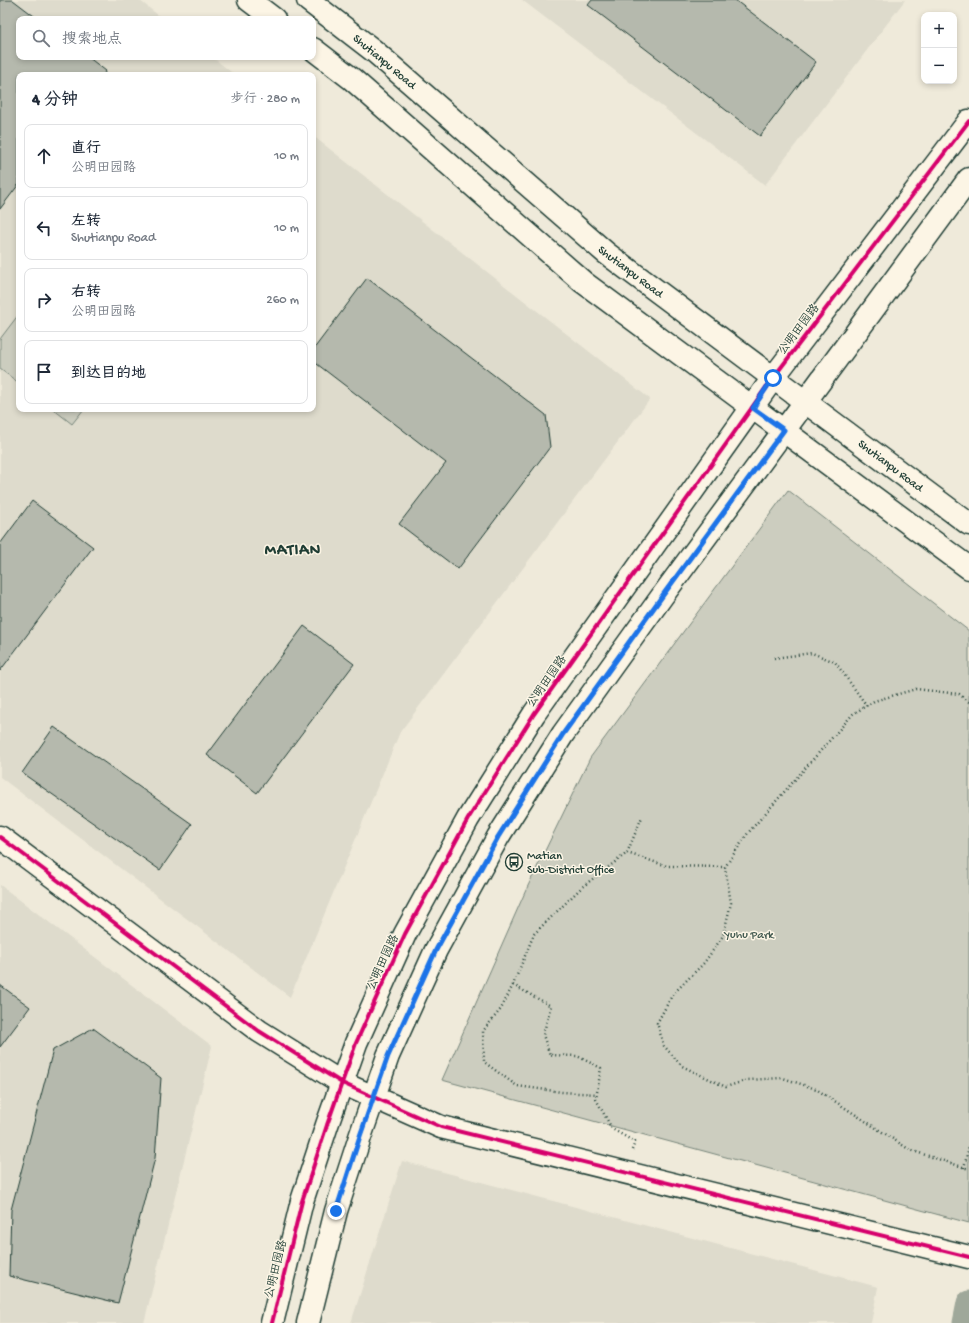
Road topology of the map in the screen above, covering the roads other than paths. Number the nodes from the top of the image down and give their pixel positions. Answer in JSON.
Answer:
{"nodes":[{"id":1,"x":250,"y":0,"type":"edge"},
{"id":2,"x":308,"y":0,"type":"edge"},
{"id":3,"x":270,"y":16,"type":"edge"},
{"id":4,"x":316,"y":51,"type":"edge"},
{"id":5,"x":969,"y":121,"type":"edge"},
{"id":6,"x":969,"y":179,"type":"edge"},
{"id":7,"x":773,"y":378,"type":"junction"},
{"id":8,"x":804,"y":401,"type":"junction"},
{"id":9,"x":753,"y":408,"type":"junction"},
{"id":10,"x":784,"y":430,"type":"junction"},
{"id":11,"x":969,"y":524,"type":"edge"},
{"id":12,"x":969,"y":568,"type":"edge"},
{"id":13,"x":0,"y":837,"type":"edge"},
{"id":14,"x":342,"y":1083,"type":"junction"},
{"id":15,"x":374,"y":1097,"type":"junction"},
{"id":16,"x":969,"y":1256,"type":"edge"},
{"id":17,"x":272,"y":1323,"type":"edge"},
{"id":18,"x":308,"y":1323,"type":"edge"}],
"edges":[{"from":1,"to":3,"type":"street"},
{"from":2,"to":7,"type":"street","name":"Shutianpu Road"},
{"from":4,"to":9,"type":"street"},
{"from":5,"to":7,"type":"street","name":"公明田园路"},
{"from":6,"to":8,"type":"street"},
{"from":7,"to":8,"type":"street","name":"Shutianpu Road"},
{"from":7,"to":9,"type":"street","name":"公明田园路"},
{"from":8,"to":10,"type":"street"},
{"from":8,"to":11,"type":"street","name":"Shutianpu Road"},
{"from":9,"to":10,"type":"street"},
{"from":9,"to":14,"type":"street","name":"公明田园路"},
{"from":10,"to":12,"type":"street"},
{"from":10,"to":15,"type":"street"},
{"from":13,"to":14,"type":"street"},
{"from":14,"to":15,"type":"street"},
{"from":14,"to":17,"type":"street","name":"公明田园路"},
{"from":15,"to":16,"type":"street"},
{"from":15,"to":18,"type":"street"}]}
